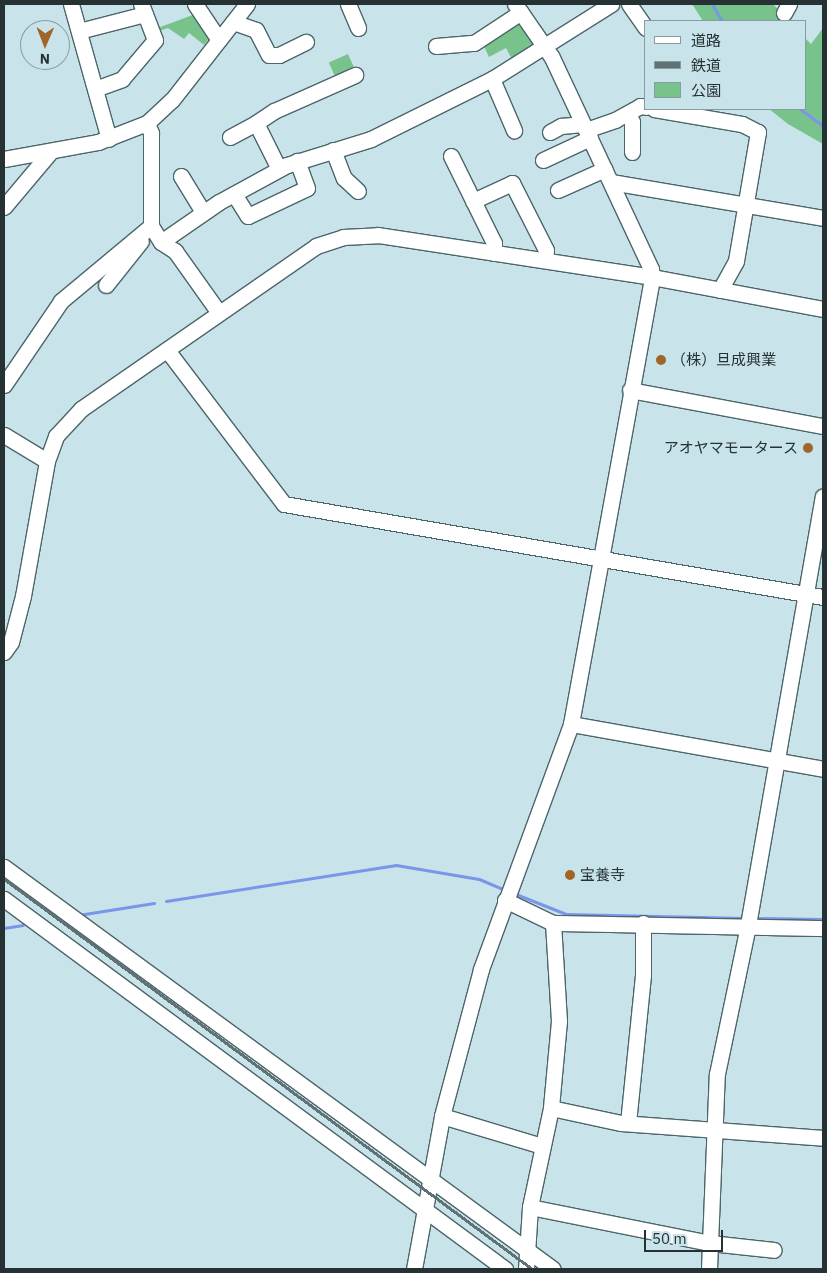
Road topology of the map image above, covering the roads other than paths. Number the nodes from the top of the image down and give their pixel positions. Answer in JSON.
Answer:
{"nodes":[{"id":1,"x":71,"y":4,"type":"edge"},
{"id":2,"x":195,"y":4,"type":"edge"},
{"id":3,"x":247,"y":4,"type":"edge"},
{"id":4,"x":348,"y":4,"type":"edge"},
{"id":5,"x":611,"y":4,"type":"edge"},
{"id":6,"x":629,"y":4,"type":"edge"},
{"id":7,"x":518,"y":8,"type":"edge"},
{"id":8,"x":143,"y":9,"type":"edge"},
{"id":9,"x":233,"y":22,"type":"junction"},
{"id":10,"x":644,"y":25,"type":"edge"},
{"id":11,"x":358,"y":28,"type":"dead end"},
{"id":12,"x":79,"y":32,"type":"junction"},
{"id":13,"x":219,"y":40,"type":"junction"},
{"id":14,"x":306,"y":42,"type":"dead end"},
{"id":15,"x":436,"y":46,"type":"dead end"},
{"id":16,"x":546,"y":47,"type":"junction"},
{"id":17,"x":355,"y":75,"type":"dead end"},
{"id":18,"x":492,"y":79,"type":"junction"},
{"id":19,"x":95,"y":89,"type":"junction"},
{"id":20,"x":644,"y":107,"type":"edge"},
{"id":21,"x":660,"y":110,"type":"edge"},
{"id":22,"x":628,"y":114,"type":"junction"},
{"id":23,"x":147,"y":122,"type":"junction"},
{"id":24,"x":256,"y":123,"type":"junction"},
{"id":25,"x":514,"y":130,"type":"dead end"},
{"id":26,"x":587,"y":131,"type":"junction"},
{"id":27,"x":550,"y":132,"type":"dead end"},
{"id":28,"x":230,"y":137,"type":"dead end"},
{"id":29,"x":109,"y":139,"type":"junction"},
{"id":30,"x":333,"y":150,"type":"junction"},
{"id":31,"x":51,"y":151,"type":"junction"},
{"id":32,"x":632,"y":152,"type":"dead end"},
{"id":33,"x":451,"y":156,"type":"dead end"},
{"id":34,"x":4,"y":159,"type":"edge"},
{"id":35,"x":543,"y":160,"type":"dead end"},
{"id":36,"x":297,"y":161,"type":"junction"},
{"id":37,"x":279,"y":169,"type":"junction"},
{"id":38,"x":608,"y":175,"type":"junction"},
{"id":39,"x":181,"y":176,"type":"dead end"},
{"id":40,"x":358,"y":190,"type":"dead end"},
{"id":41,"x":558,"y":190,"type":"dead end"},
{"id":42,"x":234,"y":194,"type":"junction"},
{"id":43,"x":473,"y":201,"type":"junction"},
{"id":44,"x":746,"y":205,"type":"junction"},
{"id":45,"x":4,"y":207,"type":"edge"},
{"id":46,"x":203,"y":212,"type":"junction"},
{"id":47,"x":823,"y":218,"type":"edge"},
{"id":48,"x":152,"y":227,"type":"junction"},
{"id":49,"x":161,"y":242,"type":"junction"},
{"id":50,"x":494,"y":252,"type":"junction"},
{"id":51,"x":546,"y":260,"type":"junction"},
{"id":52,"x":652,"y":277,"type":"junction"},
{"id":53,"x":106,"y":285,"type":"dead end"},
{"id":54,"x":720,"y":290,"type":"junction"},
{"id":55,"x":823,"y":310,"type":"edge"},
{"id":56,"x":219,"y":313,"type":"junction"},
{"id":57,"x":166,"y":350,"type":"junction"},
{"id":58,"x":4,"y":385,"type":"edge"},
{"id":59,"x":630,"y":390,"type":"junction"},
{"id":60,"x":823,"y":426,"type":"edge"},
{"id":61,"x":4,"y":435,"type":"edge"},
{"id":62,"x":47,"y":461,"type":"junction"},
{"id":63,"x":823,"y":497,"type":"edge"},
{"id":64,"x":600,"y":559,"type":"junction"},
{"id":65,"x":806,"y":592,"type":"junction"},
{"id":66,"x":823,"y":595,"type":"edge"},
{"id":67,"x":4,"y":652,"type":"edge"},
{"id":68,"x":571,"y":724,"type":"junction"},
{"id":69,"x":775,"y":760,"type":"junction"},
{"id":70,"x":823,"y":769,"type":"edge"},
{"id":71,"x":4,"y":867,"type":"edge"},
{"id":72,"x":4,"y":899,"type":"edge"},
{"id":73,"x":505,"y":900,"type":"junction"},
{"id":74,"x":553,"y":923,"type":"junction"},
{"id":75,"x":643,"y":923,"type":"junction"},
{"id":76,"x":748,"y":925,"type":"junction"},
{"id":77,"x":823,"y":928,"type":"edge"},
{"id":78,"x":551,"y":1108,"type":"junction"},
{"id":79,"x":442,"y":1116,"type":"junction"},
{"id":80,"x":628,"y":1123,"type":"junction"},
{"id":81,"x":714,"y":1128,"type":"junction"},
{"id":82,"x":823,"y":1138,"type":"edge"},
{"id":83,"x":542,"y":1146,"type":"junction"},
{"id":84,"x":430,"y":1182,"type":"junction"},
{"id":85,"x":530,"y":1207,"type":"junction"},
{"id":86,"x":424,"y":1210,"type":"junction"},
{"id":87,"x":710,"y":1243,"type":"junction"},
{"id":88,"x":526,"y":1249,"type":"junction"},
{"id":89,"x":774,"y":1250,"type":"dead end"},
{"id":90,"x":414,"y":1269,"type":"edge"},
{"id":91,"x":505,"y":1269,"type":"edge"},
{"id":92,"x":526,"y":1269,"type":"edge"},
{"id":93,"x":553,"y":1269,"type":"edge"},
{"id":94,"x":710,"y":1269,"type":"edge"}],
"edges":[{"from":1,"to":12,"type":"street"},
{"from":2,"to":13,"type":"street"},
{"from":3,"to":9,"type":"street"},
{"from":4,"to":11,"type":"street"},
{"from":5,"to":16,"type":"street"},
{"from":6,"to":10,"type":"street"},
{"from":7,"to":15,"type":"street"},
{"from":7,"to":16,"type":"street"},
{"from":8,"to":12,"type":"street"},
{"from":8,"to":19,"type":"street"},
{"from":9,"to":13,"type":"street"},
{"from":9,"to":14,"type":"street"},
{"from":12,"to":19,"type":"street"},
{"from":13,"to":23,"type":"street"},
{"from":16,"to":18,"type":"street"},
{"from":16,"to":26,"type":"street"},
{"from":17,"to":24,"type":"street"},
{"from":18,"to":25,"type":"street"},
{"from":18,"to":30,"type":"street"},
{"from":19,"to":29,"type":"street"},
{"from":20,"to":22,"type":"street"},
{"from":21,"to":44,"type":"street"},
{"from":22,"to":26,"type":"street"},
{"from":22,"to":32,"type":"street"},
{"from":23,"to":29,"type":"street"},
{"from":23,"to":48,"type":"street"},
{"from":24,"to":28,"type":"street"},
{"from":24,"to":37,"type":"street"},
{"from":26,"to":27,"type":"street"},
{"from":26,"to":35,"type":"street"},
{"from":26,"to":38,"type":"street"},
{"from":29,"to":31,"type":"street"},
{"from":30,"to":36,"type":"street"},
{"from":30,"to":40,"type":"street"},
{"from":31,"to":34,"type":"street"},
{"from":31,"to":45,"type":"street"},
{"from":33,"to":43,"type":"street"},
{"from":36,"to":37,"type":"street"},
{"from":36,"to":42,"type":"street"},
{"from":37,"to":42,"type":"street"},
{"from":38,"to":41,"type":"street"},
{"from":38,"to":44,"type":"street"},
{"from":38,"to":52,"type":"street"},
{"from":39,"to":46,"type":"street"},
{"from":42,"to":46,"type":"street"},
{"from":43,"to":50,"type":"street"},
{"from":43,"to":51,"type":"street"},
{"from":44,"to":47,"type":"street"},
{"from":44,"to":54,"type":"street"},
{"from":46,"to":49,"type":"street"},
{"from":48,"to":49,"type":"street"},
{"from":48,"to":53,"type":"street"},
{"from":48,"to":58,"type":"street"},
{"from":49,"to":56,"type":"street"},
{"from":50,"to":51,"type":"street"},
{"from":50,"to":56,"type":"street"},
{"from":51,"to":52,"type":"street"},
{"from":52,"to":54,"type":"street"},
{"from":52,"to":59,"type":"street"},
{"from":54,"to":55,"type":"street"},
{"from":56,"to":57,"type":"street"},
{"from":57,"to":62,"type":"street"},
{"from":57,"to":64,"type":"street"},
{"from":59,"to":60,"type":"street"},
{"from":59,"to":64,"type":"street"},
{"from":61,"to":62,"type":"street"},
{"from":62,"to":67,"type":"street"},
{"from":63,"to":65,"type":"street"},
{"from":64,"to":65,"type":"street"},
{"from":64,"to":68,"type":"street"},
{"from":65,"to":66,"type":"street"},
{"from":65,"to":69,"type":"street"},
{"from":68,"to":69,"type":"street"},
{"from":68,"to":73,"type":"street"},
{"from":69,"to":70,"type":"street"},
{"from":69,"to":76,"type":"street"},
{"from":71,"to":84,"type":"street"},
{"from":72,"to":86,"type":"street"},
{"from":73,"to":74,"type":"street"},
{"from":73,"to":79,"type":"street"},
{"from":74,"to":75,"type":"street"},
{"from":74,"to":78,"type":"street"},
{"from":75,"to":76,"type":"street"},
{"from":75,"to":80,"type":"street"},
{"from":76,"to":77,"type":"street"},
{"from":76,"to":81,"type":"street"},
{"from":78,"to":80,"type":"street"},
{"from":78,"to":83,"type":"street"},
{"from":79,"to":83,"type":"street"},
{"from":79,"to":84,"type":"street"},
{"from":80,"to":81,"type":"street"},
{"from":81,"to":82,"type":"street"},
{"from":81,"to":87,"type":"street"},
{"from":83,"to":85,"type":"street"},
{"from":84,"to":86,"type":"street"},
{"from":84,"to":88,"type":"street"},
{"from":85,"to":87,"type":"street"},
{"from":85,"to":88,"type":"street"},
{"from":86,"to":90,"type":"street"},
{"from":86,"to":91,"type":"street"},
{"from":87,"to":89,"type":"street"},
{"from":87,"to":94,"type":"street"},
{"from":88,"to":92,"type":"street"},
{"from":88,"to":93,"type":"street"}]}
